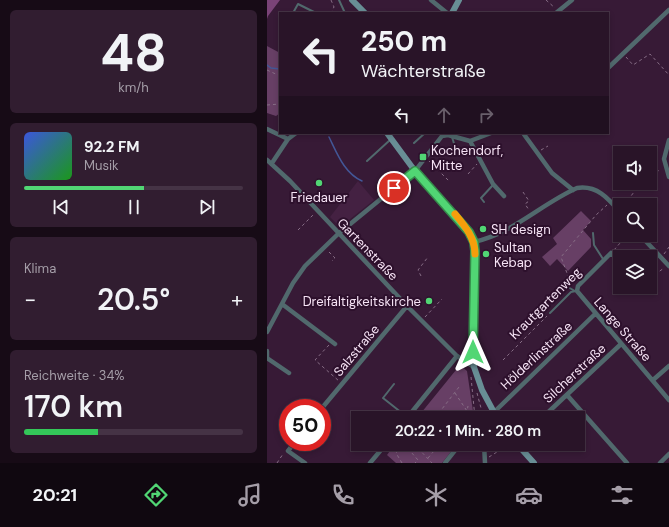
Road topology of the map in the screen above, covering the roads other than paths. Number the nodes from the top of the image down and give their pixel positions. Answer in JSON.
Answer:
{"nodes":[{"id":1,"x":339,"y":0,"type":"edge"},
{"id":2,"x":352,"y":0,"type":"edge"},
{"id":3,"x":431,"y":0,"type":"edge"},
{"id":4,"x":459,"y":0,"type":"edge"},
{"id":5,"x":572,"y":0,"type":"edge"},
{"id":6,"x":669,"y":10,"type":"edge"},
{"id":7,"x":294,"y":12,"type":"edge"},
{"id":8,"x":314,"y":12,"type":"edge"},
{"id":9,"x":345,"y":12,"type":"edge"},
{"id":10,"x":364,"y":12,"type":"edge"},
{"id":11,"x":446,"y":12,"type":"edge"},
{"id":12,"x":453,"y":12,"type":"edge"},
{"id":13,"x":557,"y":12,"type":"edge"},
{"id":14,"x":609,"y":67,"type":"edge"},
{"id":15,"x":267,"y":129,"type":"edge"},
{"id":16,"x":295,"y":134,"type":"edge"},
{"id":17,"x":388,"y":134,"type":"edge"},
{"id":18,"x":424,"y":134,"type":"edge"},
{"id":19,"x":445,"y":134,"type":"edge"},
{"id":20,"x":488,"y":134,"type":"edge"},
{"id":21,"x":524,"y":134,"type":"edge"},
{"id":22,"x":452,"y":136,"type":"junction"},
{"id":23,"x":288,"y":139,"type":"junction"},
{"id":24,"x":391,"y":139,"type":"junction"},
{"id":25,"x":669,"y":140,"type":"edge"},
{"id":26,"x":470,"y":141,"type":"junction"},
{"id":27,"x":414,"y":143,"type":"dead end"},
{"id":28,"x":457,"y":150,"type":"dead end"},
{"id":29,"x":367,"y":161,"type":"dead end"},
{"id":30,"x":269,"y":162,"type":"edge"},
{"id":31,"x":415,"y":171,"type":"junction"},
{"id":32,"x":669,"y":177,"type":"edge"},
{"id":33,"x":493,"y":184,"type":"junction"},
{"id":34,"x":573,"y":190,"type":"junction"},
{"id":35,"x":504,"y":196,"type":"dead end"},
{"id":36,"x":484,"y":202,"type":"dead end"},
{"id":37,"x":613,"y":204,"type":"edge"},
{"id":38,"x":593,"y":233,"type":"dead end"},
{"id":39,"x":339,"y":234,"type":"junction"},
{"id":40,"x":474,"y":242,"type":"junction"},
{"id":41,"x":646,"y":242,"type":"edge"},
{"id":42,"x":613,"y":255,"type":"edge"},
{"id":43,"x":603,"y":259,"type":"junction"},
{"id":44,"x":668,"y":265,"type":"edge"},
{"id":45,"x":563,"y":289,"type":"dead end"},
{"id":46,"x":576,"y":291,"type":"junction"},
{"id":47,"x":283,"y":304,"type":"junction"},
{"id":48,"x":407,"y":306,"type":"junction"},
{"id":49,"x":550,"y":313,"type":"road end"},
{"id":50,"x":595,"y":314,"type":"junction"},
{"id":51,"x":267,"y":332,"type":"edge"},
{"id":52,"x":334,"y":343,"type":"road end"},
{"id":53,"x":621,"y":344,"type":"junction"},
{"id":54,"x":267,"y":351,"type":"edge"},
{"id":55,"x":457,"y":356,"type":"junction"},
{"id":56,"x":267,"y":358,"type":"edge"},
{"id":57,"x":669,"y":366,"type":"edge"},
{"id":58,"x":472,"y":369,"type":"junction"},
{"id":59,"x":289,"y":373,"type":"dead end"},
{"id":60,"x":653,"y":380,"type":"junction"},
{"id":61,"x":393,"y":384,"type":"dead end"},
{"id":62,"x":567,"y":395,"type":"junction"},
{"id":63,"x":330,"y":399,"type":"edge"},
{"id":64,"x":669,"y":400,"type":"edge"},
{"id":65,"x":399,"y":411,"type":"edge"},
{"id":66,"x":413,"y":411,"type":"edge"},
{"id":67,"x":492,"y":411,"type":"edge"},
{"id":68,"x":494,"y":411,"type":"edge"},
{"id":69,"x":550,"y":411,"type":"edge"},
{"id":70,"x":289,"y":451,"type":"edge"},
{"id":71,"x":380,"y":451,"type":"edge"},
{"id":72,"x":454,"y":451,"type":"edge"},
{"id":73,"x":484,"y":451,"type":"edge"},
{"id":74,"x":523,"y":451,"type":"edge"},
{"id":75,"x":669,"y":454,"type":"edge"},
{"id":76,"x":305,"y":463,"type":"edge"},
{"id":77,"x":370,"y":463,"type":"edge"},
{"id":78,"x":445,"y":463,"type":"edge"},
{"id":79,"x":485,"y":463,"type":"edge"},
{"id":80,"x":534,"y":463,"type":"edge"},
{"id":81,"x":627,"y":463,"type":"edge"},
{"id":82,"x":660,"y":463,"type":"edge"}],
"edges":[{"from":1,"to":9,"type":"lane"},
{"from":2,"to":10,"type":"main road"},
{"from":3,"to":11,"type":"street"},
{"from":4,"to":12,"type":"main road"},
{"from":5,"to":13,"type":"street"},
{"from":6,"to":14,"type":"street"},
{"from":7,"to":8,"type":"lane"},
{"from":15,"to":23,"type":"street"},
{"from":16,"to":23,"type":"street"},
{"from":17,"to":24,"type":"main road"},
{"from":18,"to":27,"type":"lane"},
{"from":19,"to":22,"type":"street"},
{"from":19,"to":31,"type":"street"},
{"from":20,"to":26,"type":"street"},
{"from":21,"to":34,"type":"street"},
{"from":22,"to":26,"type":"street"},
{"from":22,"to":28,"type":"lane"},
{"from":23,"to":30,"type":"street"},
{"from":24,"to":29,"type":"lane"},
{"from":24,"to":31,"type":"main road"},
{"from":25,"to":32,"type":"street"},
{"from":26,"to":33,"type":"street"},
{"from":30,"to":39,"type":"street","name":"Gartenstraße"},
{"from":31,"to":39,"type":"street"},
{"from":31,"to":40,"type":"main road"},
{"from":33,"to":35,"type":"street"},
{"from":33,"to":36,"type":"lane"},
{"from":34,"to":37,"type":"street"},
{"from":34,"to":40,"type":"street"},
{"from":38,"to":43,"type":"lane"},
{"from":39,"to":47,"type":"street"},
{"from":39,"to":48,"type":"street","name":"Gartenstraße"},
{"from":40,"to":58,"type":"main road"},
{"from":41,"to":44,"type":"street"},
{"from":42,"to":43,"type":"street","name":"Krautgartenweg"},
{"from":43,"to":46,"type":"street","name":"Krautgartenweg"},
{"from":45,"to":46,"type":"lane"},
{"from":46,"to":49,"type":"lane","name":"Krautgartenweg"},
{"from":46,"to":50,"type":"street","name":"Lange Straße"},
{"from":47,"to":51,"type":"street"},
{"from":47,"to":52,"type":"street"},
{"from":48,"to":55,"type":"street","name":"Gartenstraße"},
{"from":48,"to":63,"type":"street","name":"Salzstraße"},
{"from":50,"to":53,"type":"street","name":"Lange Straße"},
{"from":50,"to":68,"type":"street","name":"Hölderlinstraße"},
{"from":53,"to":60,"type":"street","name":"Lange Straße"},
{"from":53,"to":62,"type":"street","name":"Silcherstraße"},
{"from":54,"to":56,"type":"street"},
{"from":55,"to":58,"type":"street","name":"Gartenstraße"},
{"from":55,"to":66,"type":"street"},
{"from":56,"to":59,"type":"street"},
{"from":57,"to":60,"type":"street"},
{"from":58,"to":67,"type":"main road"},
{"from":60,"to":64,"type":"street","name":"Lange Straße"},
{"from":61,"to":65,"type":"lane"},
{"from":62,"to":69,"type":"street","name":"Silcherstraße"},
{"from":62,"to":81,"type":"street"},
{"from":70,"to":76,"type":"street"},
{"from":71,"to":77,"type":"street"},
{"from":72,"to":78,"type":"street"},
{"from":73,"to":79,"type":"street"},
{"from":74,"to":80,"type":"main road"},
{"from":75,"to":82,"type":"street"}]}
